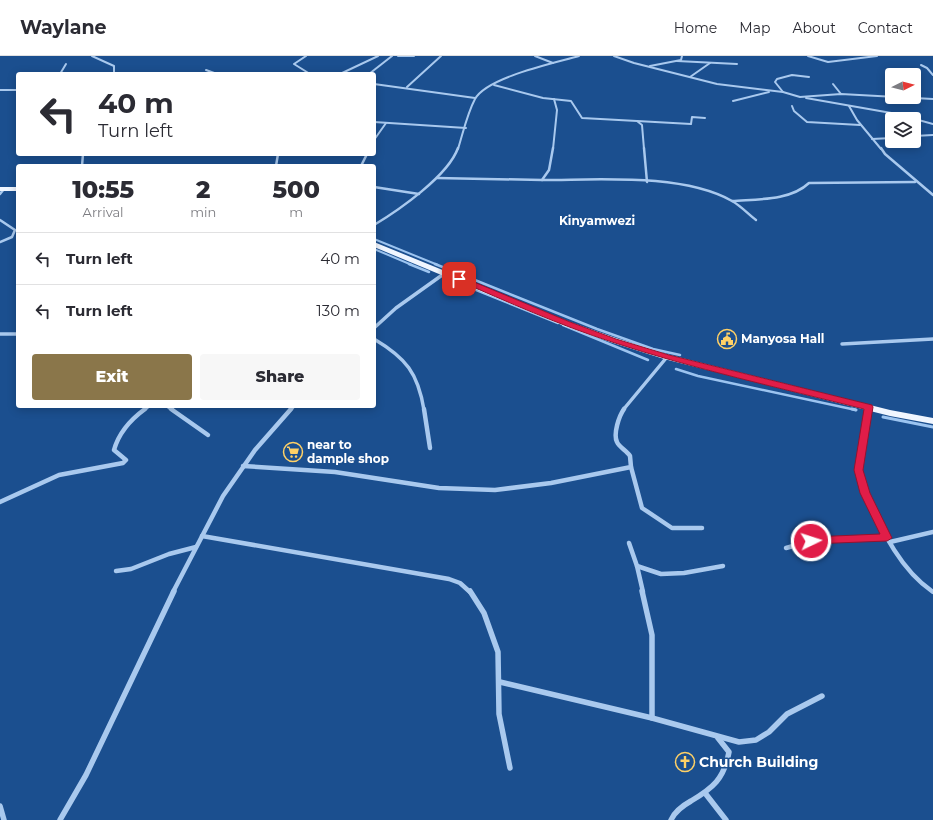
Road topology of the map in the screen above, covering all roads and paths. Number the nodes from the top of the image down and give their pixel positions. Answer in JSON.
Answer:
{"nodes":[{"id":1,"x":92,"y":56,"type":"edge"},
{"id":2,"x":306,"y":56,"type":"edge"},
{"id":3,"x":378,"y":56,"type":"edge"},
{"id":4,"x":392,"y":56,"type":"edge"},
{"id":5,"x":398,"y":56,"type":"edge"},
{"id":6,"x":414,"y":56,"type":"edge"},
{"id":7,"x":441,"y":56,"type":"edge"},
{"id":8,"x":535,"y":56,"type":"edge"},
{"id":9,"x":579,"y":56,"type":"edge"},
{"id":10,"x":614,"y":56,"type":"edge"},
{"id":11,"x":682,"y":56,"type":"edge"},
{"id":12,"x":808,"y":56,"type":"edge"},
{"id":13,"x":877,"y":56,"type":"edge"},
{"id":14,"x":677,"y":61,"type":"junction"},
{"id":15,"x":555,"y":63,"type":"junction"},
{"id":16,"x":710,"y":63,"type":"junction"},
{"id":17,"x":66,"y":64,"type":"dead end"},
{"id":18,"x":737,"y":64,"type":"dead end"},
{"id":19,"x":921,"y":64,"type":"dead end"},
{"id":20,"x":648,"y":67,"type":"junction"},
{"id":21,"x":206,"y":70,"type":"dead end"},
{"id":22,"x":61,"y":72,"type":"edge"},
{"id":23,"x":114,"y":72,"type":"edge"},
{"id":24,"x":212,"y":72,"type":"edge"},
{"id":25,"x":307,"y":72,"type":"edge"},
{"id":26,"x":344,"y":72,"type":"edge"},
{"id":27,"x":372,"y":72,"type":"edge"},
{"id":28,"x":933,"y":75,"type":"edge"},
{"id":29,"x":690,"y":77,"type":"junction"},
{"id":30,"x":809,"y":77,"type":"dead end"},
{"id":31,"x":376,"y":84,"type":"edge"},
{"id":32,"x":833,"y":84,"type":"dead end"},
{"id":33,"x":494,"y":85,"type":"junction"},
{"id":34,"x":407,"y":87,"type":"junction"},
{"id":35,"x":0,"y":90,"type":"edge"},
{"id":36,"x":16,"y":90,"type":"edge"},
{"id":37,"x":771,"y":92,"type":"junction"},
{"id":38,"x":783,"y":92,"type":"junction"},
{"id":39,"x":841,"y":94,"type":"junction"},
{"id":40,"x":804,"y":97,"type":"junction"},
{"id":41,"x":475,"y":98,"type":"junction"},
{"id":42,"x":554,"y":99,"type":"junction"},
{"id":43,"x":933,"y":99,"type":"edge"},
{"id":44,"x":732,"y":101,"type":"dead end"},
{"id":45,"x":792,"y":106,"type":"dead end"},
{"id":46,"x":849,"y":106,"type":"junction"},
{"id":47,"x":705,"y":118,"type":"dead end"},
{"id":48,"x":637,"y":121,"type":"junction"},
{"id":49,"x":376,"y":122,"type":"edge"},
{"id":50,"x":386,"y":123,"type":"junction"},
{"id":51,"x":933,"y":124,"type":"edge"},
{"id":52,"x":860,"y":125,"type":"junction"},
{"id":53,"x":466,"y":128,"type":"junction"},
{"id":54,"x":933,"y":135,"type":"edge"},
{"id":55,"x":921,"y":136,"type":"edge"},
{"id":56,"x":376,"y":137,"type":"edge"},
{"id":57,"x":885,"y":138,"type":"edge"},
{"id":58,"x":871,"y":139,"type":"junction"},
{"id":59,"x":437,"y":178,"type":"junction"},
{"id":60,"x":542,"y":180,"type":"junction"},
{"id":61,"x":646,"y":182,"type":"junction"},
{"id":62,"x":916,"y":182,"type":"junction"},
{"id":63,"x":376,"y":187,"type":"edge"},
{"id":64,"x":16,"y":189,"type":"edge"},
{"id":65,"x":1,"y":191,"type":"edge"},
{"id":66,"x":419,"y":194,"type":"junction"},
{"id":67,"x":933,"y":195,"type":"edge"},
{"id":68,"x":732,"y":201,"type":"junction"},
{"id":69,"x":0,"y":220,"type":"edge"},
{"id":70,"x":756,"y":220,"type":"dead end"},
{"id":71,"x":376,"y":224,"type":"edge"},
{"id":72,"x":0,"y":242,"type":"edge"},
{"id":73,"x":376,"y":245,"type":"edge"},
{"id":74,"x":446,"y":273,"type":"junction"},
{"id":75,"x":376,"y":326,"type":"edge"},
{"id":76,"x":0,"y":334,"type":"edge"},
{"id":77,"x":16,"y":334,"type":"edge"},
{"id":78,"x":376,"y":339,"type":"edge"},
{"id":79,"x":933,"y":339,"type":"edge"},
{"id":80,"x":842,"y":344,"type":"dead end"},
{"id":81,"x":666,"y":357,"type":"junction"},
{"id":82,"x":869,"y":407,"type":"junction"},
{"id":83,"x":146,"y":408,"type":"edge"},
{"id":84,"x":170,"y":408,"type":"edge"},
{"id":85,"x":292,"y":408,"type":"edge"},
{"id":86,"x":933,"y":421,"type":"edge"},
{"id":87,"x":208,"y":435,"type":"dead end"},
{"id":88,"x":430,"y":448,"type":"dead end"},
{"id":89,"x":243,"y":466,"type":"junction"},
{"id":90,"x":632,"y":466,"type":"junction"},
{"id":91,"x":0,"y":502,"type":"edge"},
{"id":92,"x":702,"y":528,"type":"dead end"},
{"id":93,"x":933,"y":532,"type":"edge"},
{"id":94,"x":202,"y":536,"type":"junction"},
{"id":95,"x":887,"y":538,"type":"junction"},
{"id":96,"x":890,"y":542,"type":"junction"},
{"id":97,"x":629,"y":543,"type":"dead end"},
{"id":98,"x":196,"y":547,"type":"junction"},
{"id":99,"x":786,"y":548,"type":"dead end"},
{"id":100,"x":636,"y":566,"type":"junction"},
{"id":101,"x":723,"y":566,"type":"dead end"},
{"id":102,"x":116,"y":571,"type":"dead end"},
{"id":103,"x":933,"y":592,"type":"edge"},
{"id":104,"x":500,"y":682,"type":"junction"},
{"id":105,"x":822,"y":696,"type":"dead end"},
{"id":106,"x":652,"y":718,"type":"junction"},
{"id":107,"x":718,"y":737,"type":"junction"},
{"id":108,"x":510,"y":768,"type":"dead end"},
{"id":109,"x":705,"y":793,"type":"junction"},
{"id":110,"x":0,"y":806,"type":"edge"},
{"id":111,"x":4,"y":820,"type":"edge"},
{"id":112,"x":60,"y":820,"type":"edge"},
{"id":113,"x":671,"y":820,"type":"edge"},
{"id":114,"x":726,"y":820,"type":"edge"}],
"edges":[{"from":1,"to":23,"type":"street"},
{"from":2,"to":25,"type":"street"},
{"from":3,"to":26,"type":"street"},
{"from":4,"to":27,"type":"street"},
{"from":5,"to":6,"type":"street"},
{"from":7,"to":34,"type":"street"},
{"from":8,"to":15,"type":"street"},
{"from":9,"to":15,"type":"street"},
{"from":10,"to":20,"type":"street"},
{"from":11,"to":14,"type":"street"},
{"from":12,"to":13,"type":"street"},
{"from":14,"to":16,"type":"street"},
{"from":14,"to":20,"type":"street"},
{"from":15,"to":33,"type":"street"},
{"from":16,"to":18,"type":"street"},
{"from":16,"to":29,"type":"street"},
{"from":17,"to":22,"type":"street"},
{"from":19,"to":28,"type":"street"},
{"from":20,"to":29,"type":"street"},
{"from":21,"to":24,"type":"street"},
{"from":29,"to":37,"type":"street"},
{"from":30,"to":38,"type":"street"},
{"from":31,"to":34,"type":"street"},
{"from":32,"to":39,"type":"street"},
{"from":33,"to":41,"type":"street"},
{"from":33,"to":42,"type":"street"},
{"from":34,"to":41,"type":"street"},
{"from":35,"to":36,"type":"street"},
{"from":37,"to":38,"type":"street"},
{"from":37,"to":44,"type":"street"},
{"from":38,"to":40,"type":"street"},
{"from":39,"to":40,"type":"street"},
{"from":39,"to":43,"type":"street"},
{"from":40,"to":46,"type":"street"},
{"from":41,"to":53,"type":"street"},
{"from":42,"to":48,"type":"street"},
{"from":42,"to":60,"type":"street"},
{"from":45,"to":52,"type":"street"},
{"from":46,"to":51,"type":"street"},
{"from":46,"to":52,"type":"street"},
{"from":47,"to":48,"type":"street"},
{"from":48,"to":61,"type":"street"},
{"from":49,"to":50,"type":"street"},
{"from":50,"to":53,"type":"street"},
{"from":50,"to":56,"type":"street"},
{"from":52,"to":58,"type":"street"},
{"from":53,"to":59,"type":"street"},
{"from":54,"to":55,"type":"street"},
{"from":57,"to":58,"type":"street"},
{"from":58,"to":62,"type":"street"},
{"from":59,"to":60,"type":"street"},
{"from":59,"to":66,"type":"street"},
{"from":60,"to":61,"type":"street"},
{"from":61,"to":68,"type":"street"},
{"from":62,"to":67,"type":"street"},
{"from":62,"to":68,"type":"street"},
{"from":63,"to":66,"type":"street"},
{"from":64,"to":65,"type":"main road"},
{"from":66,"to":71,"type":"street"},
{"from":68,"to":70,"type":"street"},
{"from":69,"to":72,"type":"street"},
{"from":73,"to":74,"type":"main road"},
{"from":74,"to":75,"type":"street"},
{"from":74,"to":81,"type":"main road"},
{"from":76,"to":77,"type":"street"},
{"from":78,"to":88,"type":"street"},
{"from":79,"to":80,"type":"street"},
{"from":81,"to":82,"type":"main road"},
{"from":81,"to":90,"type":"street"},
{"from":82,"to":86,"type":"main road"},
{"from":82,"to":95,"type":"street"},
{"from":83,"to":91,"type":"street"},
{"from":84,"to":87,"type":"street"},
{"from":85,"to":89,"type":"street"},
{"from":89,"to":90,"type":"street"},
{"from":89,"to":94,"type":"street"},
{"from":90,"to":92,"type":"street"},
{"from":93,"to":96,"type":"street"},
{"from":94,"to":98,"type":"street"},
{"from":94,"to":104,"type":"street"},
{"from":95,"to":96,"type":"street"},
{"from":95,"to":99,"type":"street"},
{"from":96,"to":103,"type":"street"},
{"from":97,"to":100,"type":"street"},
{"from":98,"to":102,"type":"street"},
{"from":98,"to":112,"type":"street"},
{"from":100,"to":101,"type":"street"},
{"from":100,"to":106,"type":"street"},
{"from":104,"to":106,"type":"street"},
{"from":104,"to":108,"type":"street"},
{"from":105,"to":107,"type":"street"},
{"from":106,"to":107,"type":"street"},
{"from":107,"to":109,"type":"street"},
{"from":109,"to":113,"type":"street"},
{"from":109,"to":114,"type":"street"},
{"from":110,"to":111,"type":"street"}]}
